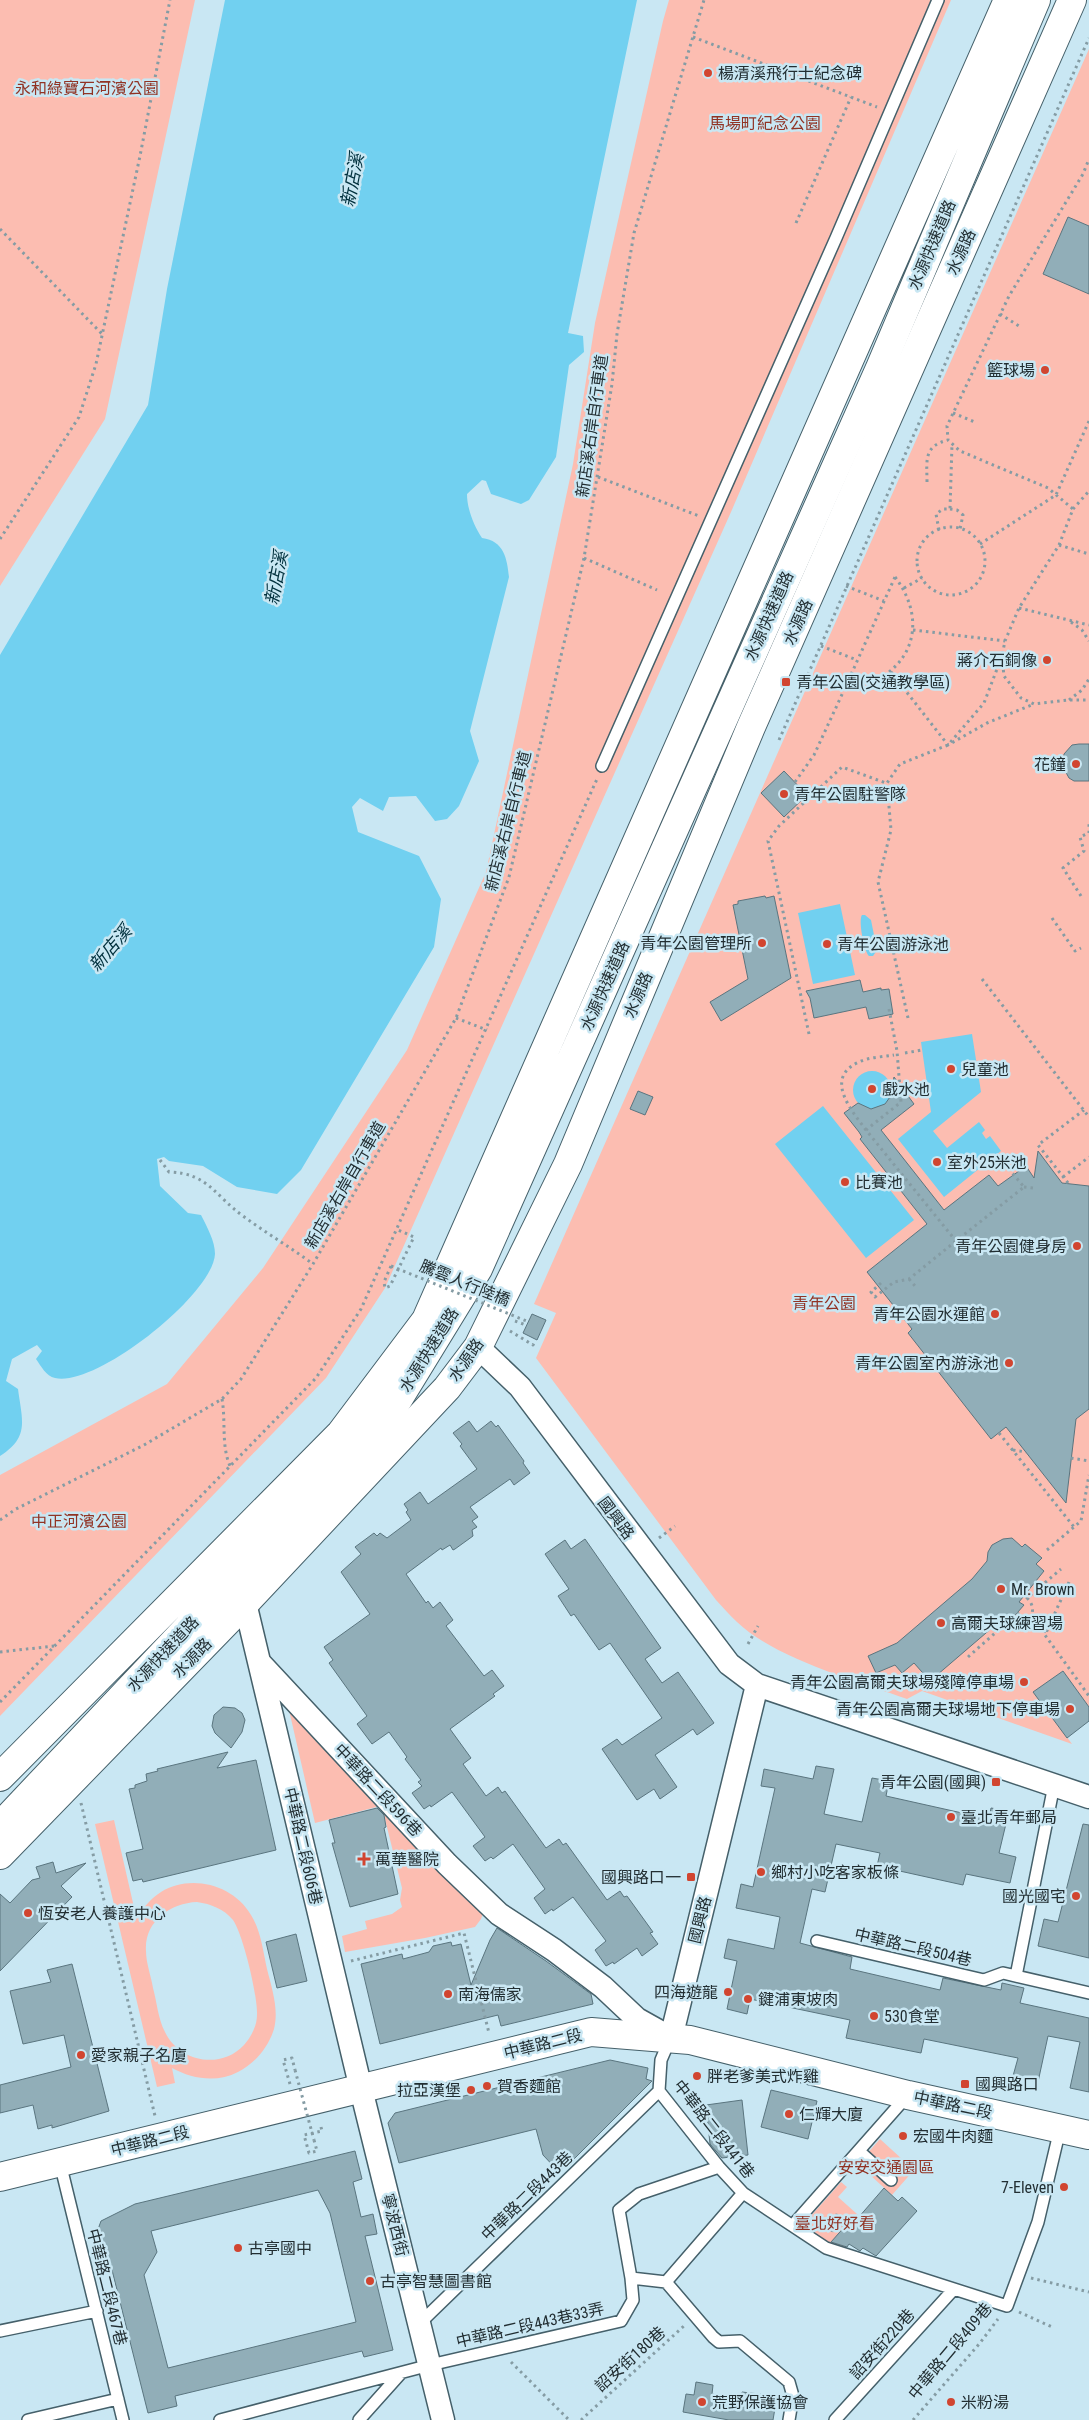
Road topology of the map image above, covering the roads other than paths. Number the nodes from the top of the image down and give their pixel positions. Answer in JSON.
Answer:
{"nodes":[{"id":1,"x":938,"y":0,"type":"edge"},
{"id":2,"x":1008,"y":0,"type":"edge"},
{"id":3,"x":1036,"y":0,"type":"edge"},
{"id":4,"x":1072,"y":0,"type":"edge"},
{"id":5,"x":602,"y":766,"type":"road end"},
{"id":6,"x":478,"y":1348,"type":"junction"},
{"id":7,"x":245,"y":1603,"type":"junction"},
{"id":8,"x":259,"y":1662,"type":"junction"},
{"id":9,"x":91,"y":1683,"type":"junction"},
{"id":10,"x":757,"y":1685,"type":"junction"},
{"id":11,"x":0,"y":1776,"type":"edge"},
{"id":12,"x":1054,"y":1785,"type":"junction"},
{"id":13,"x":1089,"y":1797,"type":"edge"},
{"id":14,"x":0,"y":1800,"type":"edge"},
{"id":15,"x":0,"y":1826,"type":"edge"},
{"id":16,"x":0,"y":1855,"type":"edge"},
{"id":17,"x":817,"y":1941,"type":"dead end"},
{"id":18,"x":1016,"y":1976,"type":"junction"},
{"id":19,"x":1089,"y":1993,"type":"edge"},
{"id":20,"x":671,"y":2038,"type":"junction"},
{"id":21,"x":361,"y":2089,"type":"junction"},
{"id":22,"x":659,"y":2091,"type":"junction"},
{"id":23,"x":908,"y":2095,"type":"junction"},
{"id":24,"x":1060,"y":2128,"type":"junction"},
{"id":25,"x":1089,"y":2135,"type":"edge"},
{"id":26,"x":859,"y":2150,"type":"junction"},
{"id":27,"x":60,"y":2163,"type":"junction"},
{"id":28,"x":719,"y":2167,"type":"junction"},
{"id":29,"x":0,"y":2177,"type":"edge"},
{"id":30,"x":891,"y":2179,"type":"dead end"},
{"id":31,"x":743,"y":2193,"type":"junction"},
{"id":32,"x":793,"y":2225,"type":"junction"},
{"id":33,"x":631,"y":2278,"type":"junction"},
{"id":34,"x":666,"y":2282,"type":"junction"},
{"id":35,"x":953,"y":2290,"type":"junction"},
{"id":36,"x":1007,"y":2306,"type":"joint"},
{"id":37,"x":97,"y":2311,"type":"junction"},
{"id":38,"x":419,"y":2324,"type":"junction"},
{"id":39,"x":0,"y":2331,"type":"edge"},
{"id":40,"x":430,"y":2365,"type":"junction"},
{"id":41,"x":401,"y":2373,"type":"junction"},
{"id":42,"x":118,"y":2399,"type":"junction"},
{"id":43,"x":28,"y":2420,"type":"edge"},
{"id":44,"x":123,"y":2420,"type":"edge"},
{"id":45,"x":220,"y":2420,"type":"edge"},
{"id":46,"x":359,"y":2420,"type":"edge"},
{"id":47,"x":443,"y":2420,"type":"edge"},
{"id":48,"x":789,"y":2420,"type":"edge"},
{"id":49,"x":835,"y":2420,"type":"edge"}],
"edges":[{"from":1,"to":5,"type":"lane"},
{"from":2,"to":9,"type":"main road","name":"水源快速道路"},
{"from":3,"to":15,"type":"main road","name":"水源快速道路"},
{"from":4,"to":6,"type":"main road","name":"水源路"},
{"from":6,"to":7,"type":"main road","name":"水源路"},
{"from":6,"to":10,"type":"street","name":"國興路"},
{"from":7,"to":8,"type":"street","name":"中華路二段606巷"},
{"from":7,"to":16,"type":"main road","name":"水源路"},
{"from":8,"to":20,"type":"street","name":"中華路二段596巷"},
{"from":8,"to":21,"type":"street","name":"中華路二段606巷"},
{"from":9,"to":11,"type":"main road","name":"水源快速道路"},
{"from":9,"to":14,"type":"main road"},
{"from":10,"to":12,"type":"street","name":"國興路"},
{"from":10,"to":20,"type":"street","name":"國興路"},
{"from":12,"to":13,"type":"street","name":"國興路"},
{"from":12,"to":18,"type":"lane"},
{"from":17,"to":18,"type":"lane","name":"中華路二段504巷"},
{"from":18,"to":19,"type":"lane","name":"中華路二段504巷"},
{"from":20,"to":21,"type":"main road","name":"中華路二段"},
{"from":20,"to":22,"type":"lane","name":"中華路二段441巷"},
{"from":20,"to":23,"type":"main road","name":"中華路二段"},
{"from":21,"to":27,"type":"main road","name":"中華路二段"},
{"from":21,"to":38,"type":"street","name":"寧波西街"},
{"from":22,"to":28,"type":"lane","name":"中華路二段441巷"},
{"from":22,"to":38,"type":"lane","name":"中華路二段443巷"},
{"from":23,"to":24,"type":"main road","name":"中華路二段"},
{"from":23,"to":26,"type":"lane"},
{"from":24,"to":25,"type":"main road","name":"中華路二段"},
{"from":24,"to":36,"type":"lane","name":"中華路二段409巷"},
{"from":26,"to":30,"type":"lane"},
{"from":26,"to":32,"type":"lane"},
{"from":27,"to":29,"type":"main road","name":"中華路二段"},
{"from":27,"to":37,"type":"lane","name":"中華路二段467巷"},
{"from":28,"to":31,"type":"lane","name":"中華路二段441巷"},
{"from":28,"to":33,"type":"lane","name":"中華路二段443巷33弄"},
{"from":31,"to":32,"type":"lane","name":"中華路二段441巷"},
{"from":31,"to":34,"type":"lane"},
{"from":32,"to":35,"type":"lane","name":"中華路二段441巷"},
{"from":33,"to":34,"type":"lane"},
{"from":33,"to":40,"type":"lane","name":"中華路二段443巷33弄"},
{"from":34,"to":48,"type":"lane"},
{"from":35,"to":36,"type":"lane","name":"中華路二段441巷"},
{"from":35,"to":49,"type":"lane","name":"詔安街220巷"},
{"from":37,"to":39,"type":"lane"},
{"from":37,"to":42,"type":"lane","name":"中華路二段467巷"},
{"from":38,"to":40,"type":"street","name":"寧波西街"},
{"from":40,"to":41,"type":"lane"},
{"from":40,"to":47,"type":"street","name":"寧波西街"},
{"from":41,"to":45,"type":"lane"},
{"from":41,"to":46,"type":"lane"},
{"from":42,"to":43,"type":"lane"},
{"from":42,"to":44,"type":"lane","name":"中華路二段467巷"}]}
